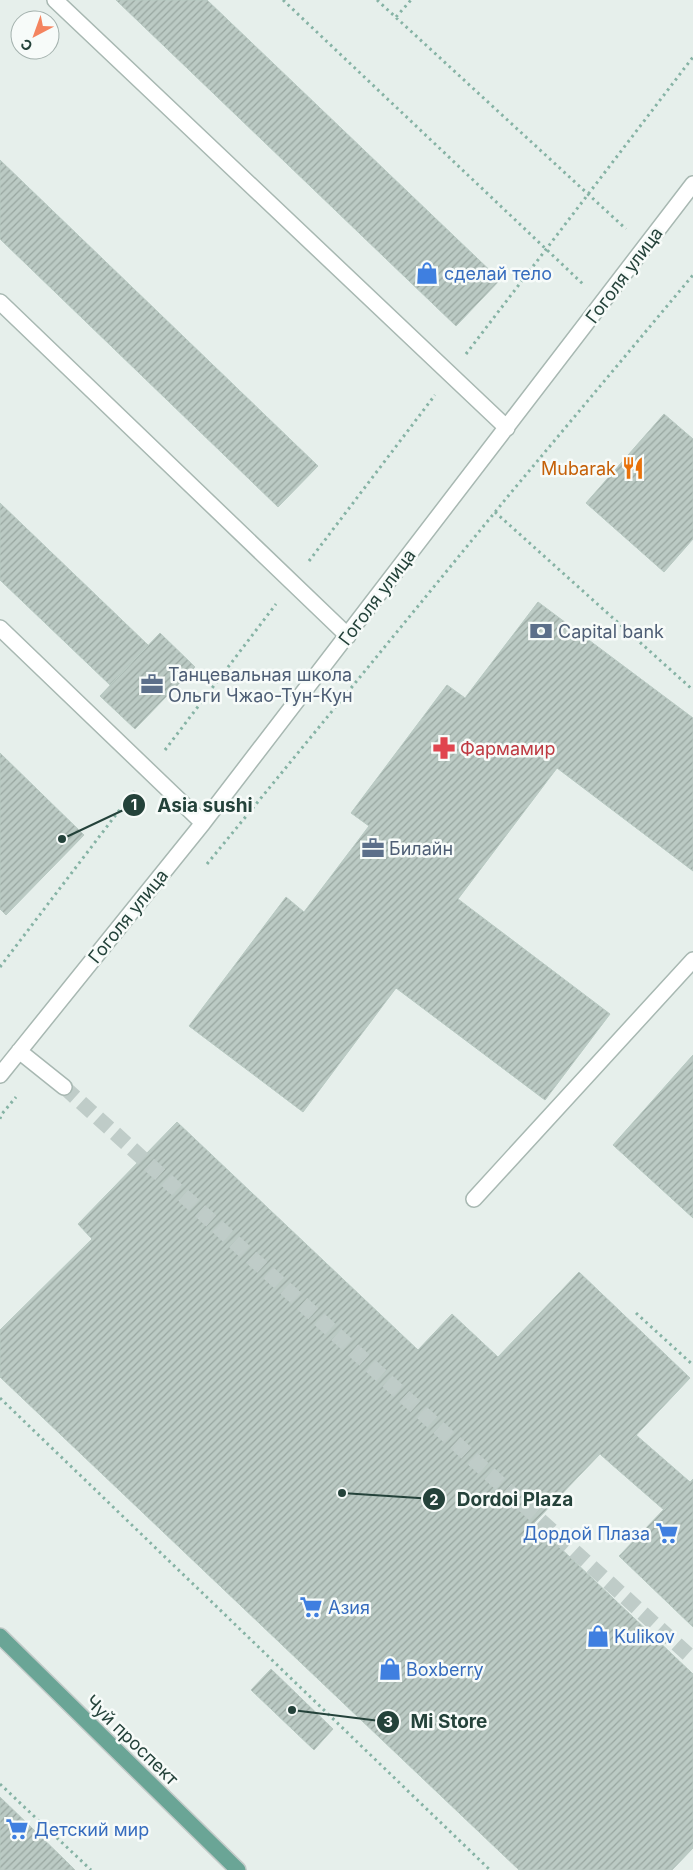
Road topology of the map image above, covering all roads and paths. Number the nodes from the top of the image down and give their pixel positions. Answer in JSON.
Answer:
{"nodes":[{"id":1,"x":55,"y":0,"type":"edge"},
{"id":2,"x":283,"y":0,"type":"edge"},
{"id":3,"x":377,"y":0,"type":"edge"},
{"id":4,"x":411,"y":0,"type":"edge"},
{"id":5,"x":396,"y":17,"type":"junction"},
{"id":6,"x":693,"y":56,"type":"edge"},
{"id":7,"x":693,"y":184,"type":"edge"},
{"id":8,"x":588,"y":195,"type":"junction"},
{"id":9,"x":645,"y":247,"type":"junction"},
{"id":10,"x":546,"y":249,"type":"junction"},
{"id":11,"x":693,"y":275,"type":"edge"},
{"id":12,"x":0,"y":302,"type":"edge"},
{"id":13,"x":603,"y":303,"type":"junction"},
{"id":14,"x":451,"y":375,"type":"junction"},
{"id":15,"x":506,"y":428,"type":"junction"},
{"id":16,"x":495,"y":512,"type":"junction"},
{"id":17,"x":292,"y":583,"type":"junction"},
{"id":18,"x":0,"y":628,"type":"edge"},
{"id":19,"x":348,"y":636,"type":"junction"},
{"id":20,"x":693,"y":690,"type":"edge"},
{"id":21,"x":149,"y":771,"type":"junction"},
{"id":22,"x":203,"y":823,"type":"junction"},
{"id":23,"x":204,"y":867,"type":"dead end"},
{"id":24,"x":693,"y":960,"type":"edge"},
{"id":25,"x":0,"y":968,"type":"edge"},
{"id":26,"x":19,"y":1052,"type":"junction"},
{"id":27,"x":40,"y":1068,"type":"junction"},
{"id":28,"x":0,"y":1075,"type":"edge"},
{"id":29,"x":64,"y":1087,"type":"tunnel mouth"},
{"id":30,"x":0,"y":1119,"type":"edge"},
{"id":31,"x":474,"y":1199,"type":"dead end"},
{"id":32,"x":636,"y":1313,"type":"dead end"},
{"id":33,"x":693,"y":1365,"type":"edge"},
{"id":34,"x":0,"y":1398,"type":"edge"},
{"id":35,"x":0,"y":1636,"type":"edge"},
{"id":36,"x":0,"y":1784,"type":"edge"},
{"id":37,"x":91,"y":1870,"type":"edge"},
{"id":38,"x":238,"y":1870,"type":"edge"},
{"id":39,"x":490,"y":1870,"type":"edge"}],
"edges":[{"from":1,"to":14,"type":"street"},
{"from":2,"to":10,"type":"path"},
{"from":3,"to":5,"type":"path"},
{"from":4,"to":5,"type":"path"},
{"from":5,"to":8,"type":"path"},
{"from":6,"to":8,"type":"path"},
{"from":7,"to":9,"type":"street","name":"Гоголя улица"},
{"from":8,"to":9,"type":"path"},
{"from":8,"to":10,"type":"path"},
{"from":9,"to":13,"type":"street","name":"Гоголя улица"},
{"from":10,"to":13,"type":"path"},
{"from":10,"to":14,"type":"path"},
{"from":11,"to":16,"type":"path"},
{"from":12,"to":17,"type":"street"},
{"from":13,"to":15,"type":"street","name":"Гоголя улица"},
{"from":14,"to":15,"type":"street"},
{"from":14,"to":17,"type":"path"},
{"from":15,"to":19,"type":"street","name":"Гоголя улица"},
{"from":16,"to":20,"type":"path"},
{"from":16,"to":23,"type":"path"},
{"from":17,"to":19,"type":"street"},
{"from":17,"to":21,"type":"path"},
{"from":18,"to":21,"type":"street"},
{"from":19,"to":22,"type":"street","name":"Гоголя улица"},
{"from":21,"to":22,"type":"street"},
{"from":21,"to":25,"type":"path"},
{"from":22,"to":26,"type":"street","name":"Гоголя улица"},
{"from":24,"to":31,"type":"street"},
{"from":26,"to":27,"type":"street"},
{"from":26,"to":28,"type":"street","name":"Гоголя улица"},
{"from":27,"to":29,"type":"street"},
{"from":27,"to":30,"type":"path"},
{"from":32,"to":33,"type":"path"},
{"from":34,"to":39,"type":"path"},
{"from":35,"to":38,"type":"main road","name":"Чуй проспект"},
{"from":36,"to":37,"type":"path"}]}
